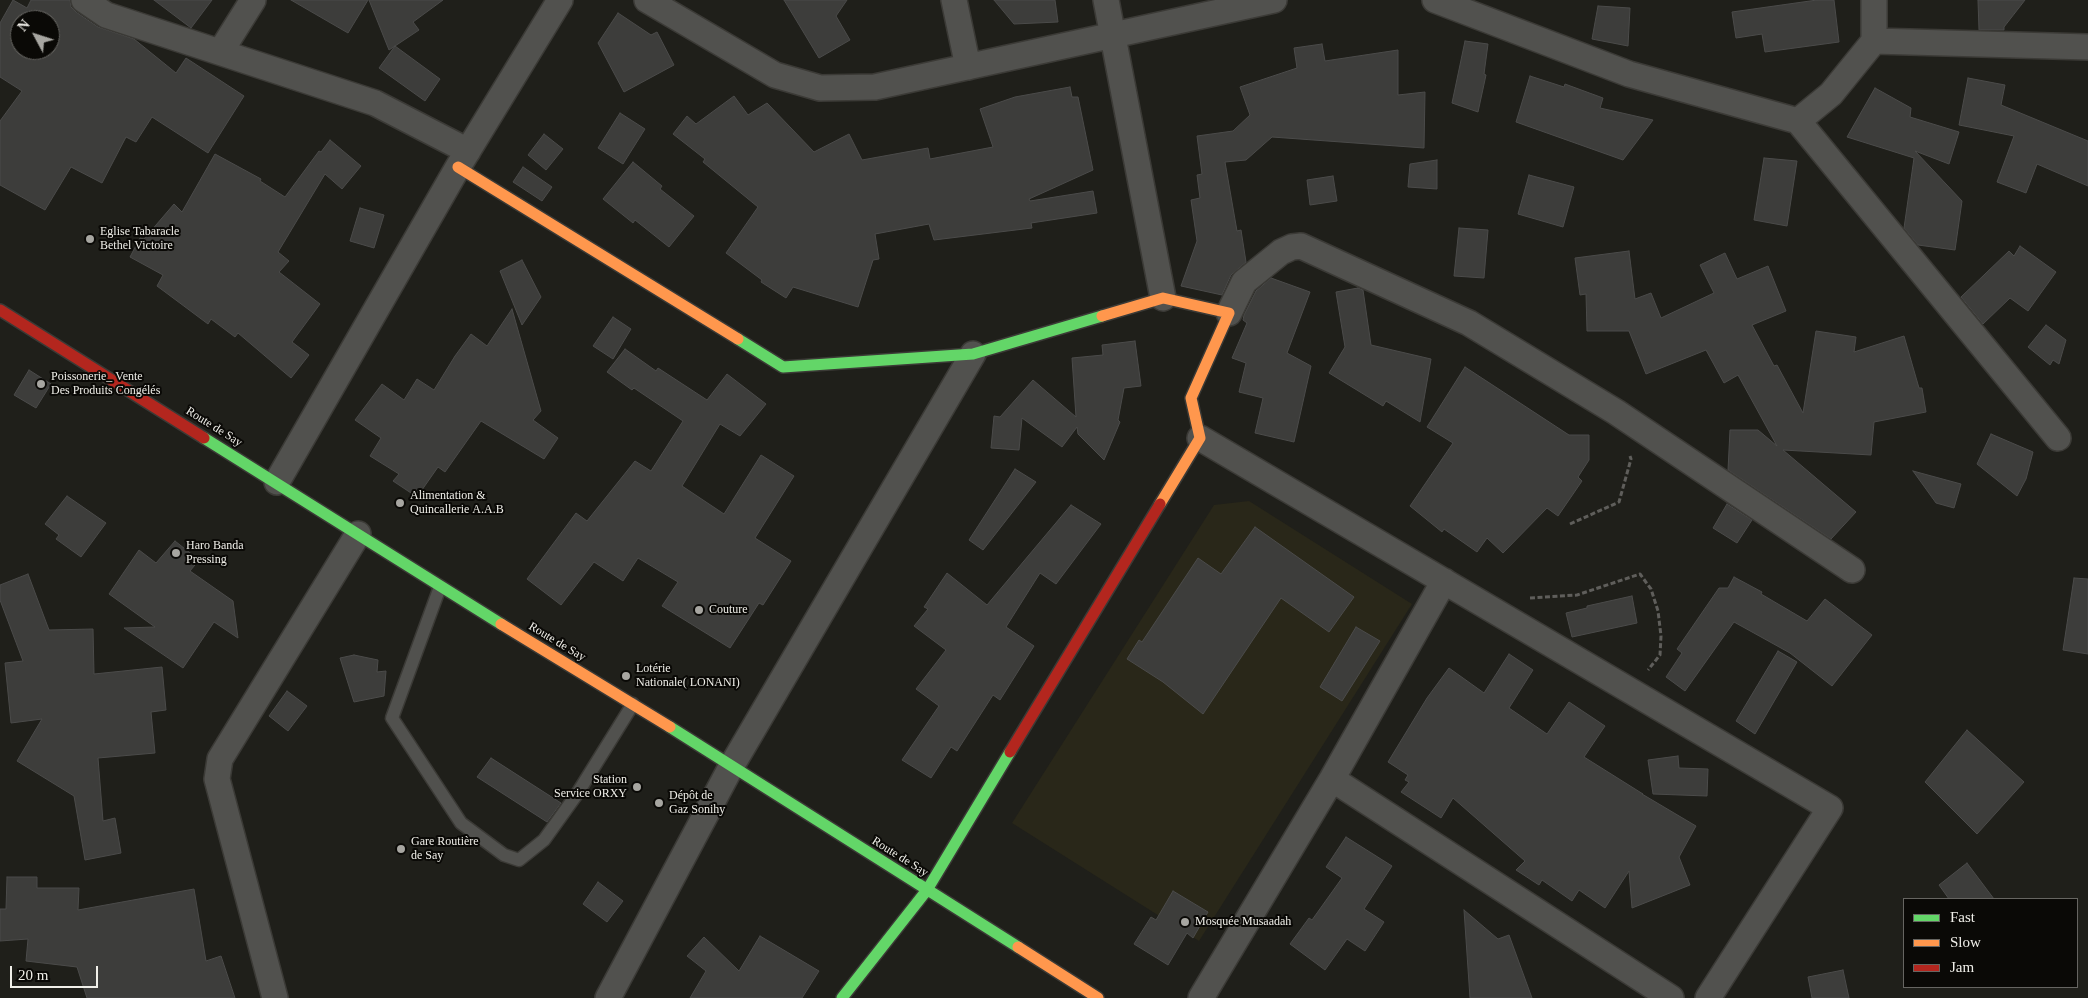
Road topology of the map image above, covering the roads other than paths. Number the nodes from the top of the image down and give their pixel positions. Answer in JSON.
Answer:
{"nodes":[{"id":1,"x":84,"y":0,"type":"edge"},
{"id":2,"x":253,"y":0,"type":"edge"},
{"id":3,"x":560,"y":0,"type":"edge"},
{"id":4,"x":647,"y":0,"type":"edge"},
{"id":5,"x":954,"y":0,"type":"edge"},
{"id":6,"x":1106,"y":0,"type":"edge"},
{"id":7,"x":1274,"y":0,"type":"edge"},
{"id":8,"x":1435,"y":0,"type":"edge"},
{"id":9,"x":1874,"y":0,"type":"edge"},
{"id":10,"x":1113,"y":35,"type":"junction"},
{"id":11,"x":1874,"y":41,"type":"junction"},
{"id":12,"x":2088,"y":47,"type":"edge"},
{"id":13,"x":221,"y":51,"type":"junction"},
{"id":14,"x":968,"y":66,"type":"junction"},
{"id":15,"x":1798,"y":122,"type":"junction"},
{"id":16,"x":463,"y":159,"type":"junction"},
{"id":17,"x":1163,"y":298,"type":"junction"},
{"id":18,"x":0,"y":310,"type":"edge"},
{"id":19,"x":1229,"y":313,"type":"junction"},
{"id":20,"x":973,"y":354,"type":"junction"},
{"id":21,"x":1200,"y":438,"type":"junction"},
{"id":22,"x":2058,"y":438,"type":"dead end"},
{"id":23,"x":277,"y":482,"type":"junction"},
{"id":24,"x":358,"y":534,"type":"junction"},
{"id":25,"x":1852,"y":570,"type":"dead end"},
{"id":26,"x":1444,"y":582,"type":"junction"},
{"id":27,"x":440,"y":586,"type":"junction"},
{"id":28,"x":633,"y":704,"type":"junction"},
{"id":29,"x":731,"y":767,"type":"junction"},
{"id":30,"x":1332,"y":779,"type":"junction"},
{"id":31,"x":927,"y":890,"type":"junction"},
{"id":32,"x":275,"y":998,"type":"edge"},
{"id":33,"x":608,"y":998,"type":"edge"},
{"id":34,"x":842,"y":998,"type":"edge"},
{"id":35,"x":1098,"y":998,"type":"edge"},
{"id":36,"x":1201,"y":998,"type":"edge"},
{"id":37,"x":1672,"y":998,"type":"edge"},
{"id":38,"x":1708,"y":998,"type":"edge"}],
"edges":[{"from":1,"to":13,"type":"street"},
{"from":2,"to":13,"type":"street"},
{"from":3,"to":16,"type":"street"},
{"from":4,"to":14,"type":"street"},
{"from":5,"to":14,"type":"street"},
{"from":6,"to":10,"type":"street"},
{"from":7,"to":10,"type":"street"},
{"from":8,"to":15,"type":"street"},
{"from":9,"to":11,"type":"street"},
{"from":10,"to":14,"type":"street"},
{"from":10,"to":17,"type":"street"},
{"from":11,"to":12,"type":"street"},
{"from":11,"to":15,"type":"street"},
{"from":13,"to":16,"type":"street"},
{"from":15,"to":22,"type":"street"},
{"from":16,"to":20,"type":"street"},
{"from":16,"to":23,"type":"street"},
{"from":17,"to":19,"type":"street"},
{"from":17,"to":20,"type":"street"},
{"from":18,"to":23,"type":"street","name":"Route de Say"},
{"from":19,"to":21,"type":"street"},
{"from":19,"to":25,"type":"street"},
{"from":20,"to":29,"type":"street"},
{"from":21,"to":26,"type":"street"},
{"from":21,"to":31,"type":"street"},
{"from":23,"to":24,"type":"street","name":"Route de Say"},
{"from":24,"to":27,"type":"street","name":"Route de Say"},
{"from":24,"to":32,"type":"street"},
{"from":26,"to":30,"type":"street"},
{"from":26,"to":38,"type":"street"},
{"from":27,"to":28,"type":"street","name":"Route de Say"},
{"from":27,"to":28,"type":"lane"},
{"from":28,"to":29,"type":"street","name":"Route de Say"},
{"from":29,"to":31,"type":"street","name":"Route de Say"},
{"from":29,"to":33,"type":"street"},
{"from":30,"to":36,"type":"street"},
{"from":30,"to":37,"type":"street"},
{"from":31,"to":34,"type":"street"},
{"from":31,"to":35,"type":"street","name":"Route de Say"}]}
